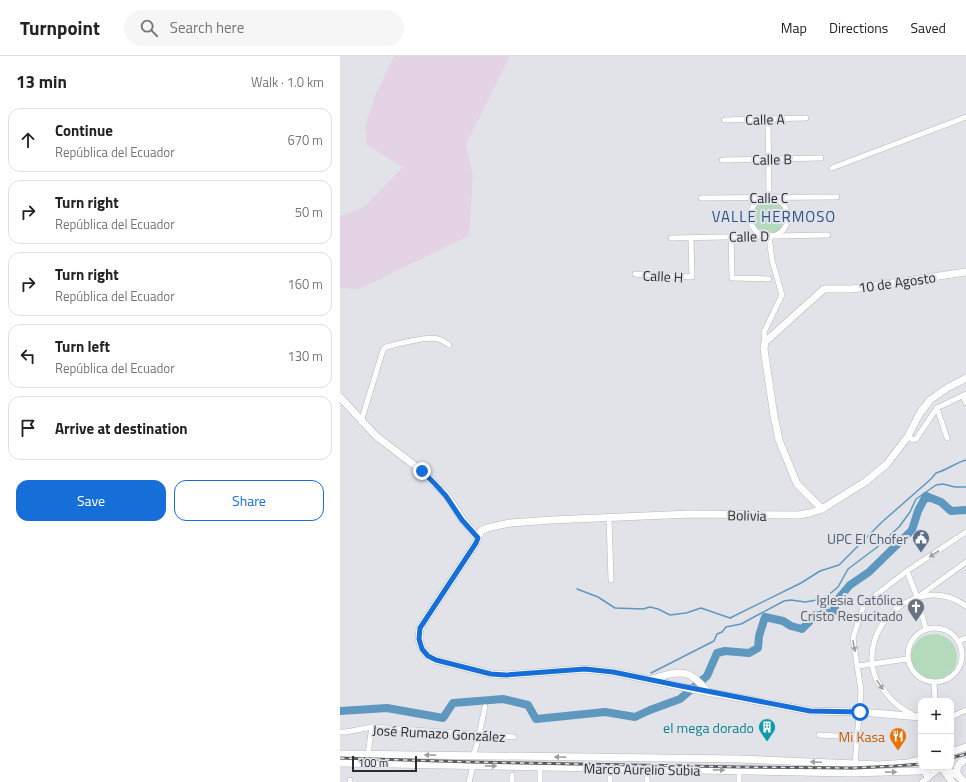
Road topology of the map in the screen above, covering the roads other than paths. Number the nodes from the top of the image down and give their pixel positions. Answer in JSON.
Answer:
{"nodes":[{"id":1,"x":966,"y":117,"type":"edge"},
{"id":2,"x":806,"y":118,"type":"dead end"},
{"id":3,"x":768,"y":119,"type":"junction"},
{"id":4,"x":724,"y":120,"type":"dead end"},
{"id":5,"x":821,"y":158,"type":"dead end"},
{"id":6,"x":768,"y":159,"type":"junction"},
{"id":7,"x":722,"y":160,"type":"dead end"},
{"id":8,"x":832,"y":168,"type":"dead end"},
{"id":9,"x":837,"y":197,"type":"dead end"},
{"id":10,"x":701,"y":198,"type":"dead end"},
{"id":11,"x":769,"y":198,"type":"junction"},
{"id":12,"x":731,"y":236,"type":"junction"},
{"id":13,"x":769,"y":236,"type":"junction"},
{"id":14,"x":828,"y":236,"type":"dead end"},
{"id":15,"x":671,"y":238,"type":"dead end"},
{"id":16,"x":691,"y":238,"type":"junction"},
{"id":17,"x":966,"y":272,"type":"edge"},
{"id":18,"x":635,"y":274,"type":"dead end"},
{"id":19,"x":769,"y":279,"type":"dead end"},
{"id":20,"x":765,"y":342,"type":"junction"},
{"id":21,"x":449,"y":346,"type":"dead end"},
{"id":22,"x":966,"y":378,"type":"edge"},
{"id":23,"x":965,"y":395,"type":"edge"},
{"id":24,"x":340,"y":397,"type":"edge"},
{"id":25,"x":966,"y":403,"type":"edge"},
{"id":26,"x":937,"y":408,"type":"junction"},
{"id":27,"x":361,"y":422,"type":"junction"},
{"id":28,"x":908,"y":436,"type":"junction"},
{"id":29,"x":947,"y":438,"type":"dead end"},
{"id":30,"x":822,"y":509,"type":"junction"},
{"id":31,"x":609,"y":518,"type":"junction"},
{"id":32,"x":966,"y":532,"type":"edge"},
{"id":33,"x":478,"y":538,"type":"junction"},
{"id":34,"x":966,"y":562,"type":"edge"},
{"id":35,"x":907,"y":571,"type":"junction"},
{"id":36,"x":611,"y":580,"type":"dead end"},
{"id":37,"x":917,"y":597,"type":"junction"},
{"id":38,"x":966,"y":606,"type":"edge"},
{"id":39,"x":926,"y":629,"type":"junction"},
{"id":40,"x":966,"y":638,"type":"edge"},
{"id":41,"x":962,"y":644,"type":"edge"},
{"id":42,"x":907,"y":659,"type":"junction"},
{"id":43,"x":873,"y":663,"type":"junction"},
{"id":44,"x":858,"y":666,"type":"junction"},
{"id":45,"x":650,"y":680,"type":"junction"},
{"id":46,"x":934,"y":683,"type":"junction"},
{"id":47,"x":699,"y":686,"type":"junction"},
{"id":48,"x":935,"y":698,"type":"edge"},
{"id":49,"x":485,"y":707,"type":"dead end"},
{"id":50,"x":966,"y":710,"type":"edge"},
{"id":51,"x":860,"y":712,"type":"junction"},
{"id":52,"x":913,"y":715,"type":"junction"},
{"id":53,"x":918,"y":716,"type":"edge"},
{"id":54,"x":954,"y":716,"type":"edge"},
{"id":55,"x":372,"y":727,"type":"junction"},
{"id":56,"x":340,"y":732,"type":"edge"},
{"id":57,"x":479,"y":734,"type":"junction"},
{"id":58,"x":819,"y":735,"type":"dead end"},
{"id":59,"x":514,"y":737,"type":"dead end"},
{"id":60,"x":857,"y":737,"type":"junction"},
{"id":61,"x":966,"y":747,"type":"edge"},
{"id":62,"x":954,"y":751,"type":"edge"},
{"id":63,"x":340,"y":754,"type":"edge"},
{"id":64,"x":368,"y":754,"type":"junction"},
{"id":65,"x":473,"y":756,"type":"junction"},
{"id":66,"x":964,"y":760,"type":"edge"},
{"id":67,"x":918,"y":761,"type":"edge"},
{"id":68,"x":340,"y":763,"type":"edge"},
{"id":69,"x":954,"y":763,"type":"edge"},
{"id":70,"x":855,"y":764,"type":"junction"},
{"id":71,"x":473,"y":766,"type":"junction"},
{"id":72,"x":540,"y":767,"type":"junction"},
{"id":73,"x":924,"y":770,"type":"joint"},
{"id":74,"x":938,"y":770,"type":"edge"},
{"id":75,"x":944,"y":770,"type":"edge"},
{"id":76,"x":947,"y":770,"type":"edge"},
{"id":77,"x":739,"y":771,"type":"junction"},
{"id":78,"x":512,"y":775,"type":"dead end"},
{"id":79,"x":958,"y":776,"type":"junction"},
{"id":80,"x":925,"y":780,"type":"edge"},
{"id":81,"x":469,"y":782,"type":"edge"},
{"id":82,"x":512,"y":782,"type":"edge"},
{"id":83,"x":540,"y":782,"type":"edge"},
{"id":84,"x":740,"y":782,"type":"edge"},
{"id":85,"x":952,"y":782,"type":"edge"},
{"id":86,"x":965,"y":782,"type":"edge"}],
"edges":[{"from":1,"to":8,"type":"street"},
{"from":2,"to":3,"type":"street","name":"Calle A"},
{"from":3,"to":4,"type":"street","name":"Calle A"},
{"from":3,"to":6,"type":"street"},
{"from":5,"to":6,"type":"street","name":"Calle B"},
{"from":6,"to":7,"type":"street","name":"Calle B"},
{"from":6,"to":11,"type":"street"},
{"from":9,"to":11,"type":"street","name":"Calle C"},
{"from":10,"to":11,"type":"street","name":"Calle C"},
{"from":11,"to":13,"type":"street"},
{"from":11,"to":13,"type":"street"},
{"from":12,"to":13,"type":"street","name":"Calle D"},
{"from":12,"to":16,"type":"street","name":"Calle D"},
{"from":12,"to":19,"type":"street"},
{"from":13,"to":14,"type":"street","name":"Calle D"},
{"from":13,"to":20,"type":"street"},
{"from":15,"to":16,"type":"street","name":"Calle D"},
{"from":16,"to":18,"type":"street","name":"Calle H"},
{"from":17,"to":20,"type":"street","name":"10 de Agosto"},
{"from":20,"to":30,"type":"street"},
{"from":21,"to":27,"type":"street"},
{"from":22,"to":28,"type":"street","name":"Bolivia"},
{"from":23,"to":25,"type":"street"},
{"from":23,"to":26,"type":"street"},
{"from":24,"to":27,"type":"street"},
{"from":26,"to":28,"type":"street"},
{"from":26,"to":29,"type":"street"},
{"from":27,"to":33,"type":"street"},
{"from":28,"to":30,"type":"street","name":"Bolivia"},
{"from":30,"to":31,"type":"street","name":"Bolivia"},
{"from":31,"to":33,"type":"street","name":"Bolivia"},
{"from":31,"to":36,"type":"street"},
{"from":32,"to":35,"type":"street","one_way":true},
{"from":33,"to":45,"type":"street"},
{"from":34,"to":37,"type":"street"},
{"from":35,"to":37,"type":"street"},
{"from":35,"to":44,"type":"street","one_way":true},
{"from":37,"to":38,"type":"street"},
{"from":37,"to":39,"type":"street"},
{"from":37,"to":43,"type":"street"},
{"from":39,"to":41,"type":"street"},
{"from":39,"to":42,"type":"street"},
{"from":40,"to":41,"type":"street"},
{"from":41,"to":46,"type":"street"},
{"from":42,"to":43,"type":"street"},
{"from":42,"to":46,"type":"street"},
{"from":43,"to":44,"type":"street"},
{"from":43,"to":52,"type":"street","one_way":true},
{"from":44,"to":51,"type":"street"},
{"from":45,"to":47,"type":"street"},
{"from":45,"to":47,"type":"street"},
{"from":46,"to":48,"type":"street"},
{"from":47,"to":51,"type":"street"},
{"from":49,"to":57,"type":"street"},
{"from":50,"to":54,"type":"street"},
{"from":51,"to":52,"type":"street"},
{"from":51,"to":60,"type":"street"},
{"from":52,"to":53,"type":"street"},
{"from":55,"to":56,"type":"street","name":"José Rumazo González"},
{"from":55,"to":57,"type":"street","name":"José Rumazo González"},
{"from":55,"to":64,"type":"street"},
{"from":57,"to":59,"type":"street","name":"José Rumazo González"},
{"from":57,"to":65,"type":"street"},
{"from":58,"to":60,"type":"street"},
{"from":60,"to":70,"type":"street"},
{"from":61,"to":62,"type":"street"},
{"from":63,"to":64,"type":"street","name":"Marco Aurelio Subia"},
{"from":65,"to":64,"type":"street","name":"Marco Aurelio Subia","one_way":true},
{"from":70,"to":65,"type":"street","name":"Marco Aurelio Subia","one_way":true},
{"from":66,"to":69,"type":"street"},
{"from":66,"to":79,"type":"street"},
{"from":67,"to":70,"type":"street","name":"Marco Aurelio Subia"},
{"from":68,"to":71,"type":"street","name":"Marco Aurelio Subia"},
{"from":71,"to":72,"type":"street","name":"Marco Aurelio Subia","one_way":true},
{"from":71,"to":81,"type":"street"},
{"from":72,"to":77,"type":"street","name":"Marco Aurelio Subia","one_way":true},
{"from":72,"to":83,"type":"street"},
{"from":77,"to":73,"type":"street","name":"Marco Aurelio Subia","one_way":true},
{"from":73,"to":80,"type":"street"},
{"from":74,"to":80,"type":"street"},
{"from":75,"to":85,"type":"street"},
{"from":76,"to":79,"type":"street"},
{"from":77,"to":84,"type":"street"},
{"from":78,"to":82,"type":"street"},
{"from":79,"to":86,"type":"street"}]}
